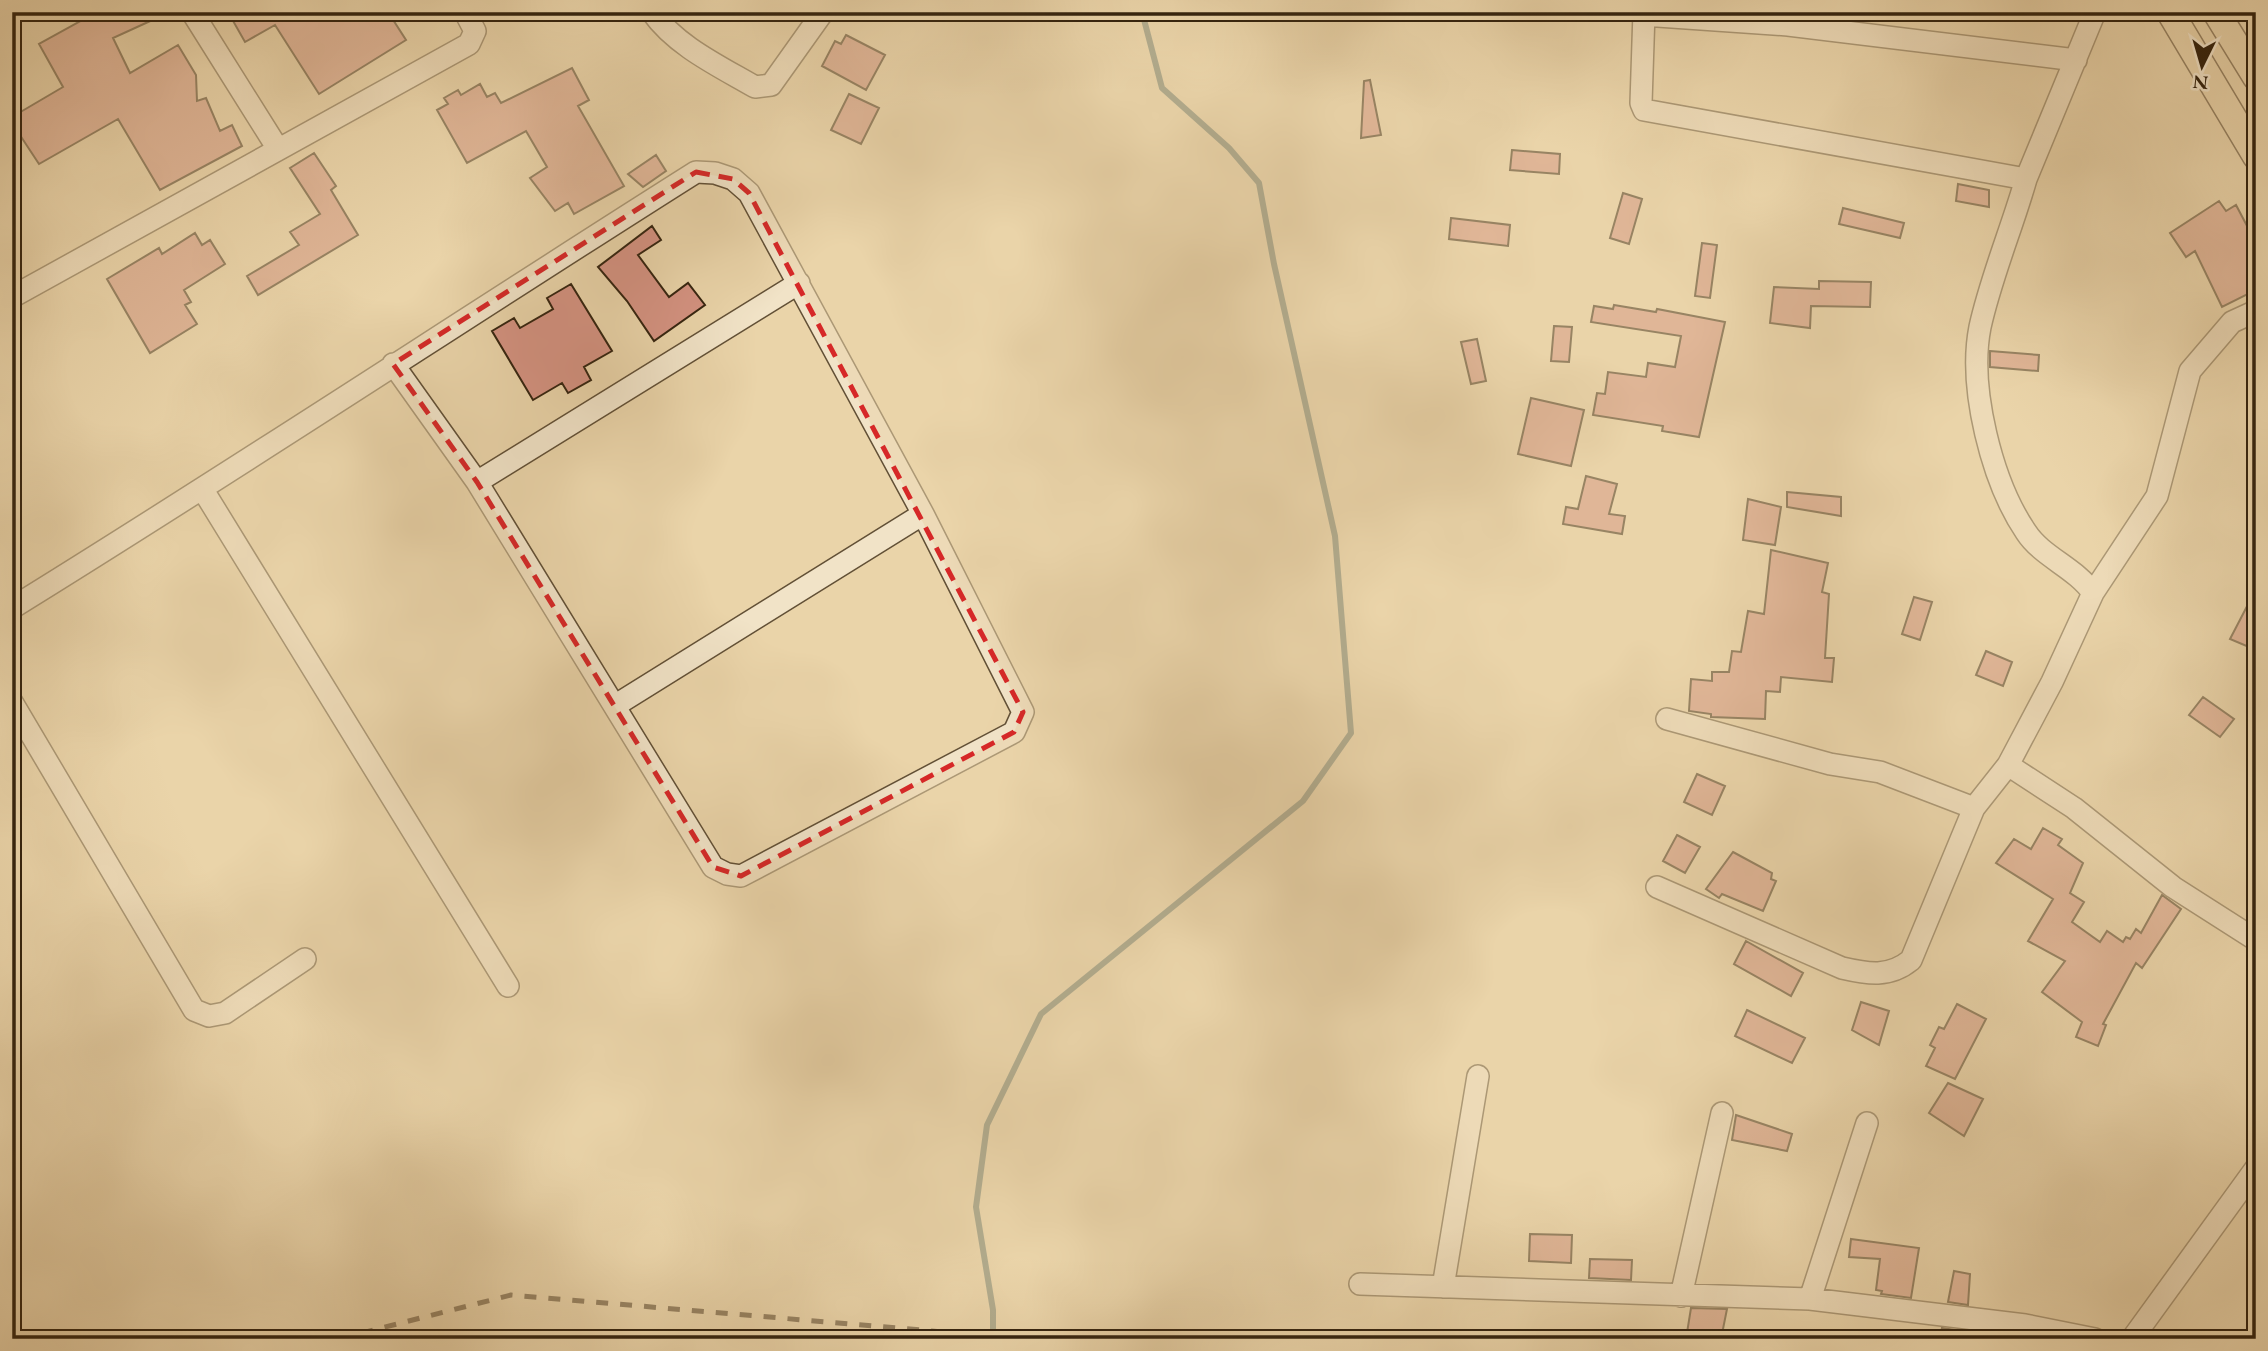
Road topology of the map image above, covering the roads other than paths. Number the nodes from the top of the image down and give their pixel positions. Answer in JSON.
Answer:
{"nodes":[{"id":1,"x":192,"y":12,"type":"edge"},
{"id":2,"x":465,"y":12,"type":"edge"},
{"id":3,"x":652,"y":12,"type":"edge"},
{"id":4,"x":823,"y":12,"type":"edge"},
{"id":5,"x":2095,"y":12,"type":"edge"},
{"id":6,"x":2170,"y":12,"type":"edge"},
{"id":7,"x":2216,"y":12,"type":"edge"},
{"id":8,"x":1644,"y":14,"type":"edge"},
{"id":9,"x":1788,"y":19,"type":"edge"},
{"id":10,"x":2076,"y":60,"type":"junction"},
{"id":11,"x":2256,"y":76,"type":"edge"},
{"id":12,"x":278,"y":149,"type":"junction"},
{"id":13,"x":2256,"y":156,"type":"edge"},
{"id":14,"x":2026,"y":179,"type":"junction"},
{"id":15,"x":799,"y":283,"type":"junction"},
{"id":16,"x":12,"y":298,"type":"edge"},
{"id":17,"x":2256,"y":311,"type":"edge"},
{"id":18,"x":393,"y":364,"type":"junction"},
{"id":19,"x":477,"y":482,"type":"junction"},
{"id":20,"x":203,"y":490,"type":"junction"},
{"id":21,"x":923,"y":514,"type":"junction"},
{"id":22,"x":2093,"y":593,"type":"junction"},
{"id":23,"x":12,"y":608,"type":"edge"},
{"id":24,"x":12,"y":702,"type":"edge"},
{"id":25,"x":616,"y":705,"type":"junction"},
{"id":26,"x":1667,"y":719,"type":"dead end"},
{"id":27,"x":2008,"y":765,"type":"junction"},
{"id":28,"x":1974,"y":808,"type":"junction"},
{"id":29,"x":1657,"y":887,"type":"dead end"},
{"id":30,"x":2256,"y":940,"type":"edge"},
{"id":31,"x":304,"y":959,"type":"dead end"},
{"id":32,"x":508,"y":986,"type":"dead end"},
{"id":33,"x":1478,"y":1076,"type":"dead end"},
{"id":34,"x":1721,"y":1113,"type":"dead end"},
{"id":35,"x":1867,"y":1123,"type":"dead end"},
{"id":36,"x":2256,"y":1168,"type":"edge"},
{"id":37,"x":1360,"y":1284,"type":"dead end"},
{"id":38,"x":1443,"y":1287,"type":"junction"},
{"id":39,"x":1681,"y":1296,"type":"junction"},
{"id":40,"x":1810,"y":1299,"type":"junction"},
{"id":41,"x":2095,"y":1339,"type":"edge"},
{"id":42,"x":2133,"y":1339,"type":"edge"}],
"edges":[{"from":1,"to":12,"type":"street"},
{"from":2,"to":12,"type":"street"},
{"from":3,"to":4,"type":"street"},
{"from":5,"to":10,"type":"street"},
{"from":6,"to":13,"type":"main road"},
{"from":7,"to":11,"type":"main road"},
{"from":8,"to":9,"type":"street"},
{"from":8,"to":14,"type":"street"},
{"from":9,"to":10,"type":"street"},
{"from":10,"to":14,"type":"street"},
{"from":12,"to":16,"type":"street"},
{"from":14,"to":22,"type":"street"},
{"from":15,"to":18,"type":"street"},
{"from":15,"to":19,"type":"street"},
{"from":15,"to":21,"type":"street"},
{"from":17,"to":22,"type":"street"},
{"from":18,"to":19,"type":"street"},
{"from":18,"to":20,"type":"street"},
{"from":19,"to":25,"type":"street"},
{"from":20,"to":23,"type":"street"},
{"from":20,"to":32,"type":"street"},
{"from":21,"to":25,"type":"street"},
{"from":21,"to":25,"type":"street"},
{"from":22,"to":27,"type":"street"},
{"from":24,"to":31,"type":"street"},
{"from":26,"to":28,"type":"street"},
{"from":27,"to":28,"type":"street"},
{"from":27,"to":30,"type":"street"},
{"from":28,"to":29,"type":"street"},
{"from":33,"to":38,"type":"street"},
{"from":34,"to":39,"type":"street"},
{"from":35,"to":40,"type":"street"},
{"from":36,"to":42,"type":"street"},
{"from":37,"to":38,"type":"street"},
{"from":38,"to":39,"type":"street"},
{"from":39,"to":40,"type":"street"},
{"from":40,"to":41,"type":"street"}]}
